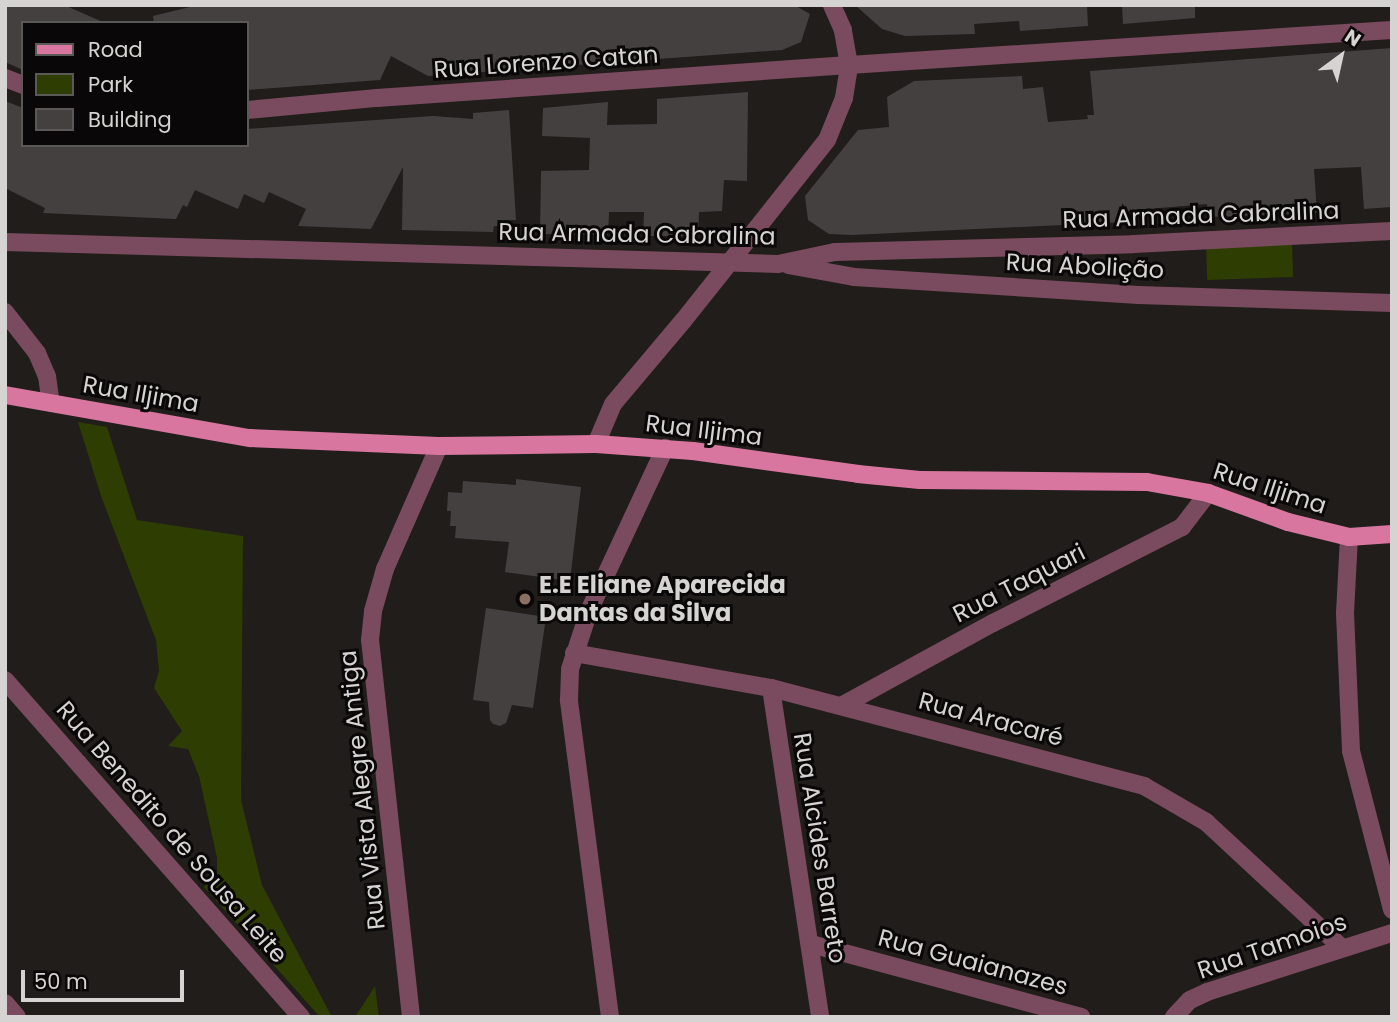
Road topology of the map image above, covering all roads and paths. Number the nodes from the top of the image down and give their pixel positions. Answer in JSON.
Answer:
{"nodes":[{"id":1,"x":832,"y":5,"type":"edge"},
{"id":2,"x":1392,"y":30,"type":"edge"},
{"id":3,"x":849,"y":65,"type":"junction"},
{"id":4,"x":248,"y":110,"type":"edge"},
{"id":5,"x":1392,"y":231,"type":"edge"},
{"id":6,"x":5,"y":242,"type":"edge"},
{"id":7,"x":728,"y":263,"type":"junction"},
{"id":8,"x":778,"y":264,"type":"junction"},
{"id":9,"x":1392,"y":303,"type":"edge"},
{"id":10,"x":5,"y":312,"type":"edge"},
{"id":11,"x":5,"y":396,"type":"edge"},
{"id":12,"x":51,"y":403,"type":"junction"},
{"id":13,"x":596,"y":443,"type":"junction"},
{"id":14,"x":439,"y":446,"type":"junction"},
{"id":15,"x":665,"y":448,"type":"junction"},
{"id":16,"x":1208,"y":493,"type":"junction"},
{"id":17,"x":1392,"y":534,"type":"edge"},
{"id":18,"x":1349,"y":537,"type":"junction"},
{"id":19,"x":574,"y":653,"type":"junction"},
{"id":20,"x":5,"y":680,"type":"edge"},
{"id":21,"x":771,"y":688,"type":"junction"},
{"id":22,"x":843,"y":705,"type":"junction"},
{"id":23,"x":1392,"y":910,"type":"edge"},
{"id":24,"x":1392,"y":933,"type":"edge"},
{"id":25,"x":811,"y":944,"type":"junction"},
{"id":26,"x":1341,"y":947,"type":"junction"},
{"id":27,"x":5,"y":1003,"type":"edge"},
{"id":28,"x":17,"y":1017,"type":"edge"},
{"id":29,"x":301,"y":1017,"type":"edge"},
{"id":30,"x":411,"y":1017,"type":"edge"},
{"id":31,"x":610,"y":1017,"type":"edge"},
{"id":32,"x":820,"y":1017,"type":"edge"},
{"id":33,"x":1082,"y":1017,"type":"edge"},
{"id":34,"x":1174,"y":1017,"type":"edge"}],
"edges":[{"from":1,"to":3,"type":"street"},
{"from":2,"to":3,"type":"street","name":"Rua Lorenzo Catan"},
{"from":3,"to":4,"type":"street","name":"Rua Lorenzo Catan"},
{"from":3,"to":7,"type":"street"},
{"from":5,"to":8,"type":"street","name":"Rua Armada Cabralina"},
{"from":6,"to":7,"type":"street","name":"Rua Armada Cabralina"},
{"from":7,"to":8,"type":"street","name":"Rua Armada Cabralina"},
{"from":7,"to":13,"type":"street"},
{"from":8,"to":9,"type":"street","name":"Rua Abolição"},
{"from":10,"to":12,"type":"street"},
{"from":11,"to":12,"type":"main road","name":"Rua Iljima"},
{"from":12,"to":14,"type":"main road","name":"Rua Iljima"},
{"from":13,"to":14,"type":"main road","name":"Rua Iljima"},
{"from":13,"to":15,"type":"main road","name":"Rua Iljima"},
{"from":14,"to":30,"type":"street","name":"Rua Vista Alegre Antiga"},
{"from":15,"to":16,"type":"main road","name":"Rua Iljima"},
{"from":15,"to":19,"type":"street"},
{"from":16,"to":18,"type":"main road","name":"Rua Iljima"},
{"from":16,"to":22,"type":"street","name":"Rua Taquari"},
{"from":17,"to":18,"type":"main road","name":"Rua Iljima"},
{"from":18,"to":23,"type":"street"},
{"from":19,"to":21,"type":"street","name":"Rua Aracaré"},
{"from":19,"to":31,"type":"street"},
{"from":20,"to":29,"type":"street","name":"Rua Benedito de Sousa Leite"},
{"from":21,"to":22,"type":"street","name":"Rua Aracaré"},
{"from":21,"to":25,"type":"street","name":"Rua Alcides Barreto"},
{"from":22,"to":26,"type":"street","name":"Rua Aracaré"},
{"from":24,"to":26,"type":"street","name":"Rua Tamoios"},
{"from":25,"to":32,"type":"street","name":"Rua Alcides Barreto"},
{"from":25,"to":33,"type":"street","name":"Rua Guaianazes"},
{"from":26,"to":34,"type":"street","name":"Rua Tamoios"},
{"from":27,"to":28,"type":"street"}]}
